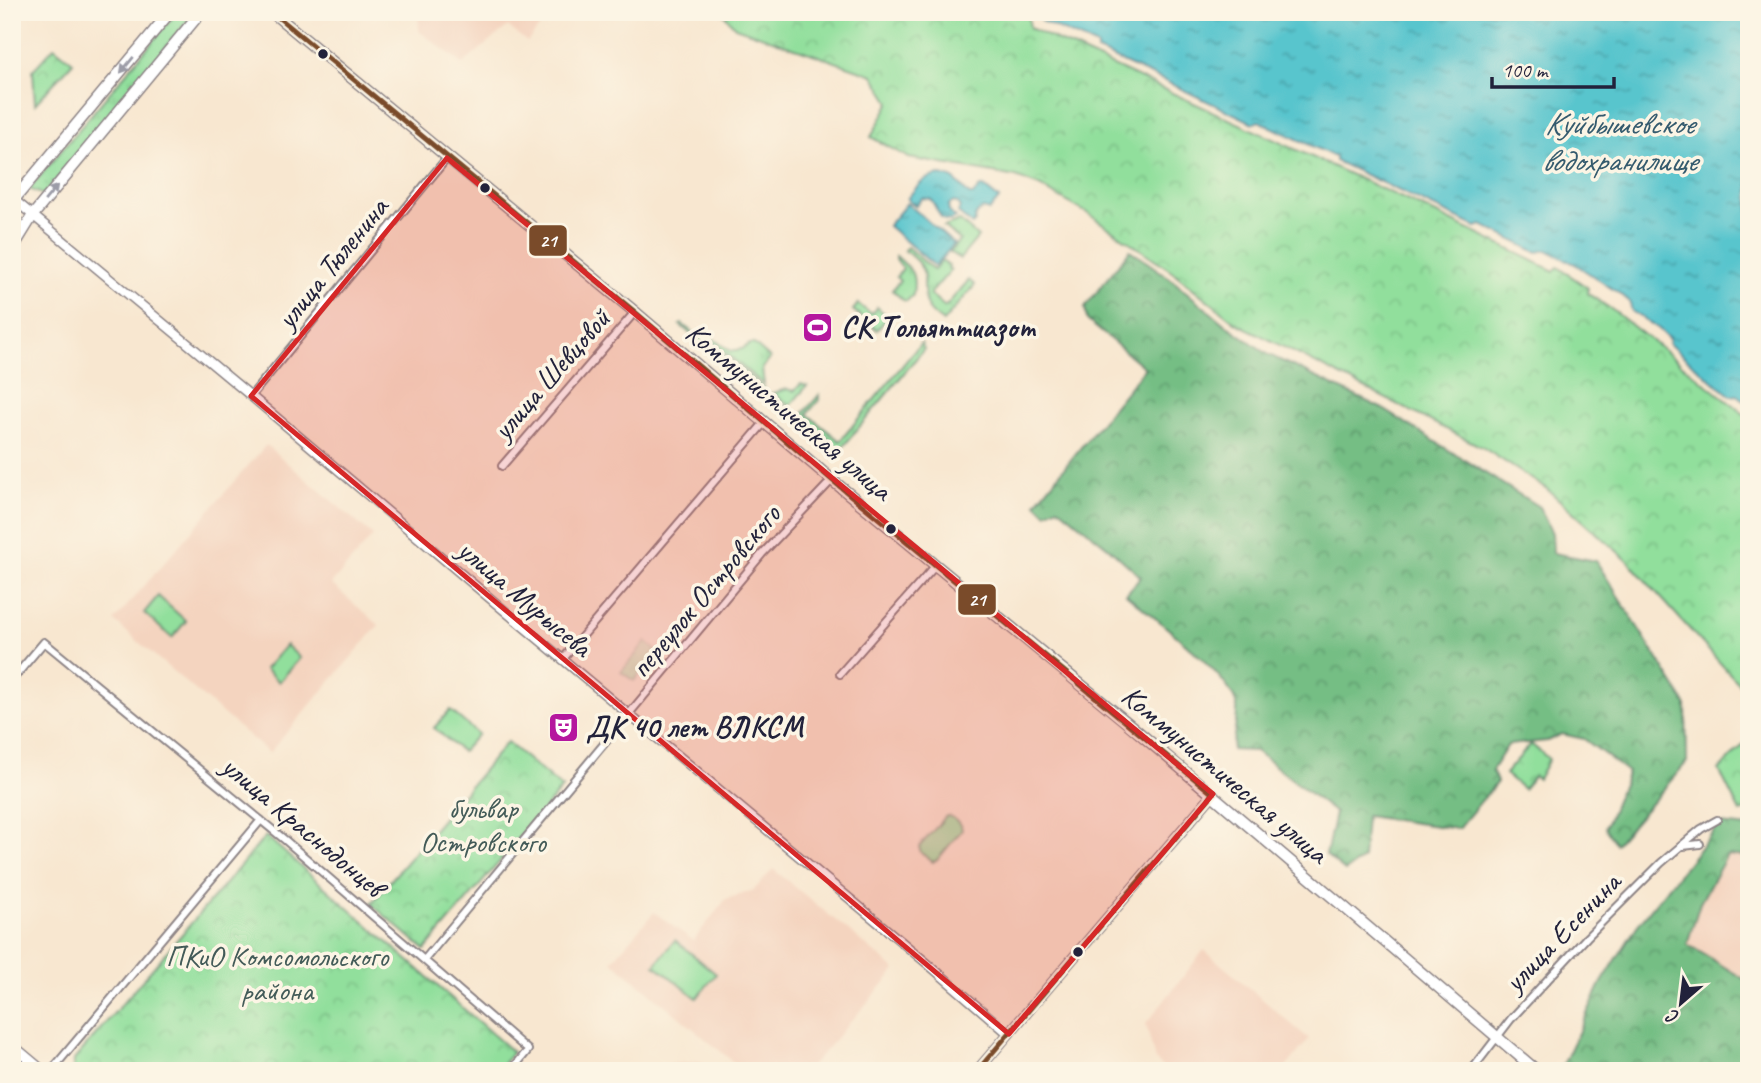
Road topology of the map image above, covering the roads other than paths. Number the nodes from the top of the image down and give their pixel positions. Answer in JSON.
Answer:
{"nodes":[{"id":1,"x":170,"y":12,"type":"edge"},
{"id":2,"x":201,"y":12,"type":"edge"},
{"id":3,"x":272,"y":12,"type":"edge"},
{"id":4,"x":447,"y":158,"type":"junction"},
{"id":5,"x":13,"y":200,"type":"edge"},
{"id":6,"x":33,"y":215,"type":"junction"},
{"id":7,"x":12,"y":249,"type":"edge"},
{"id":8,"x":635,"y":312,"type":"junction"},
{"id":9,"x":251,"y":396,"type":"junction"},
{"id":10,"x":764,"y":422,"type":"junction"},
{"id":11,"x":502,"y":466,"type":"dead end"},
{"id":12,"x":832,"y":480,"type":"junction"},
{"id":13,"x":936,"y":565,"type":"junction"},
{"id":14,"x":563,"y":659,"type":"junction"},
{"id":15,"x":839,"y":674,"type":"dead end"},
{"id":16,"x":12,"y":680,"type":"edge"},
{"id":17,"x":629,"y":715,"type":"junction"},
{"id":18,"x":1213,"y":794,"type":"junction"},
{"id":19,"x":261,"y":820,"type":"junction"},
{"id":20,"x":1717,"y":820,"type":"dead end"},
{"id":21,"x":1699,"y":844,"type":"dead end"},
{"id":22,"x":1681,"y":846,"type":"junction"},
{"id":23,"x":425,"y":959,"type":"junction"},
{"id":24,"x":1009,"y":1034,"type":"junction"},
{"id":25,"x":1497,"y":1038,"type":"junction"},
{"id":26,"x":12,"y":1045,"type":"edge"},
{"id":27,"x":43,"y":1071,"type":"edge"},
{"id":28,"x":51,"y":1071,"type":"edge"},
{"id":29,"x":511,"y":1071,"type":"edge"},
{"id":30,"x":976,"y":1071,"type":"edge"},
{"id":31,"x":1471,"y":1071,"type":"edge"},
{"id":32,"x":1537,"y":1071,"type":"edge"}],
"edges":[{"from":1,"to":5,"type":"main road","one_way":true},
{"from":6,"to":2,"type":"main road","one_way":true},
{"from":3,"to":4,"type":"main road","name":"Коммунистическая улица"},
{"from":4,"to":8,"type":"main road","name":"Коммунистическая улица"},
{"from":4,"to":9,"type":"street","name":"улица Тюленина"},
{"from":5,"to":6,"type":"street","name":"улица Мурысева"},
{"from":6,"to":7,"type":"main road"},
{"from":6,"to":9,"type":"street","name":"улица Мурысева"},
{"from":8,"to":10,"type":"main road","name":"Коммунистическая улица"},
{"from":8,"to":11,"type":"street","name":"улица Шевцовой"},
{"from":9,"to":14,"type":"street","name":"улица Мурысева"},
{"from":10,"to":12,"type":"main road","name":"Коммунистическая улица"},
{"from":10,"to":14,"type":"street"},
{"from":12,"to":13,"type":"main road","name":"Коммунистическая улица"},
{"from":12,"to":17,"type":"street","name":"переулок Островского"},
{"from":13,"to":15,"type":"street"},
{"from":13,"to":18,"type":"main road","name":"Коммунистическая улица"},
{"from":14,"to":17,"type":"street","name":"улица Мурысева"},
{"from":16,"to":19,"type":"street","name":"улица Краснодонцев"},
{"from":17,"to":23,"type":"street","name":"переулок Островского"},
{"from":17,"to":24,"type":"street","name":"улица Мурысева"},
{"from":18,"to":24,"type":"main road"},
{"from":18,"to":25,"type":"main road","name":"Коммунистическая улица"},
{"from":19,"to":23,"type":"street","name":"улица Краснодонцев"},
{"from":19,"to":28,"type":"street"},
{"from":20,"to":22,"type":"street","name":"улица Есенина"},
{"from":21,"to":22,"type":"street"},
{"from":22,"to":25,"type":"street","name":"улица Есенина"},
{"from":23,"to":29,"type":"street","name":"улица Краснодонцев"},
{"from":24,"to":30,"type":"main road"},
{"from":25,"to":31,"type":"street","name":"улица Есенина"},
{"from":25,"to":32,"type":"main road","name":"Коммунистическая улица"},
{"from":26,"to":27,"type":"main road"}]}
